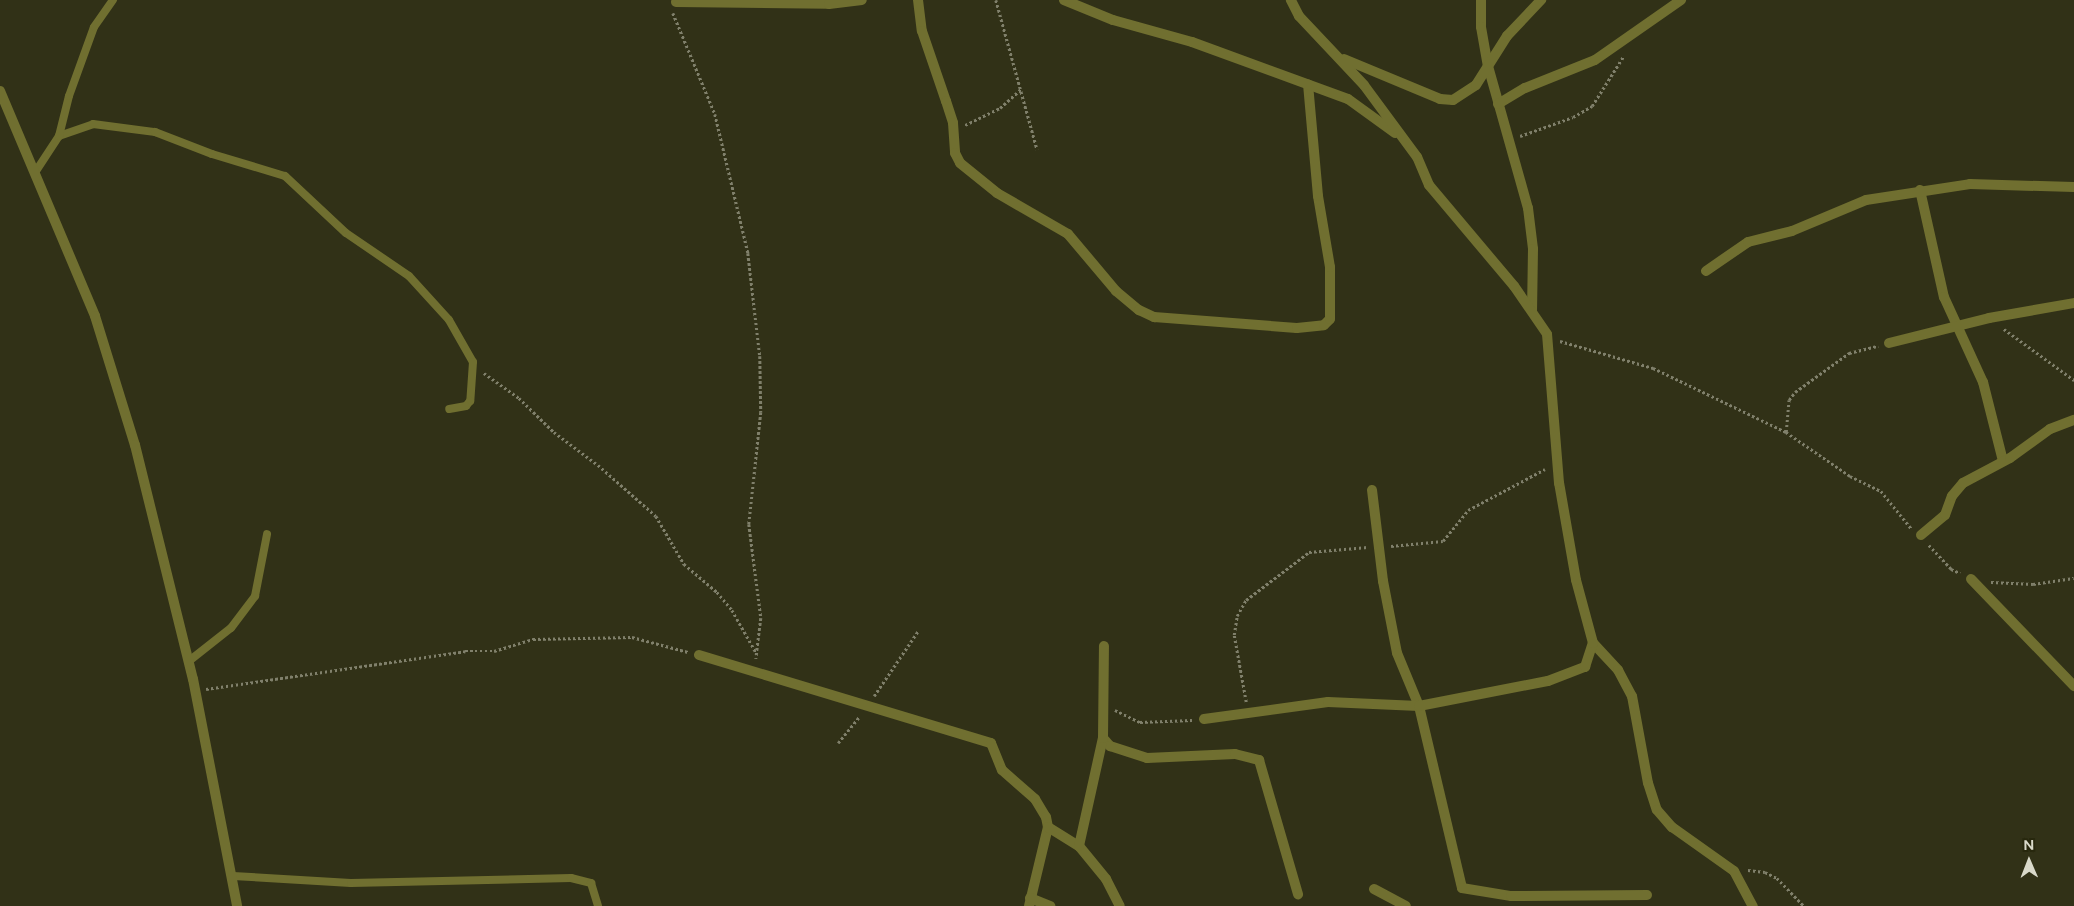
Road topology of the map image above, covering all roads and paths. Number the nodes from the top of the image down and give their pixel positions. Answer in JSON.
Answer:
{"nodes":[{"id":1,"x":113,"y":0,"type":"edge"},
{"id":2,"x":862,"y":0,"type":"edge"},
{"id":3,"x":918,"y":0,"type":"edge"},
{"id":4,"x":996,"y":0,"type":"edge"},
{"id":5,"x":1064,"y":0,"type":"edge"},
{"id":6,"x":1291,"y":0,"type":"edge"},
{"id":7,"x":1481,"y":0,"type":"edge"},
{"id":8,"x":1542,"y":0,"type":"edge"},
{"id":9,"x":1681,"y":0,"type":"edge"},
{"id":10,"x":676,"y":2,"type":"joint"},
{"id":11,"x":1633,"y":36,"type":"junction"},
{"id":12,"x":1338,"y":57,"type":"junction"},
{"id":13,"x":1488,"y":66,"type":"junction"},
{"id":14,"x":1308,"y":84,"type":"junction"},
{"id":15,"x":1022,"y":89,"type":"junction"},
{"id":16,"x":0,"y":92,"type":"edge"},
{"id":17,"x":1498,"y":104,"type":"junction"},
{"id":18,"x":954,"y":134,"type":"junction"},
{"id":19,"x":59,"y":136,"type":"junction"},
{"id":20,"x":1509,"y":140,"type":"junction"},
{"id":21,"x":1408,"y":143,"type":"junction"},
{"id":22,"x":1038,"y":150,"type":"dead end"},
{"id":23,"x":36,"y":171,"type":"junction"},
{"id":24,"x":2074,"y":187,"type":"edge"},
{"id":25,"x":1920,"y":190,"type":"junction"},
{"id":26,"x":1706,"y":271,"type":"dead end"},
{"id":27,"x":2074,"y":303,"type":"edge"},
{"id":28,"x":1532,"y":310,"type":"junction"},
{"id":29,"x":1989,"y":318,"type":"junction"},
{"id":30,"x":1956,"y":327,"type":"junction"},
{"id":31,"x":1549,"y":337,"type":"junction"},
{"id":32,"x":1889,"y":343,"type":"joint"},
{"id":33,"x":473,"y":362,"type":"junction"},
{"id":34,"x":2074,"y":380,"type":"edge"},
{"id":35,"x":449,"y":409,"type":"dead end"},
{"id":36,"x":2074,"y":420,"type":"edge"},
{"id":37,"x":1786,"y":432,"type":"junction"},
{"id":38,"x":1555,"y":455,"type":"junction"},
{"id":39,"x":2003,"y":461,"type":"junction"},
{"id":40,"x":1372,"y":490,"type":"dead end"},
{"id":41,"x":267,"y":534,"type":"dead end"},
{"id":42,"x":1921,"y":535,"type":"junction"},
{"id":43,"x":1380,"y":546,"type":"junction"},
{"id":44,"x":2074,"y":578,"type":"edge"},
{"id":45,"x":1971,"y":579,"type":"junction"},
{"id":46,"x":918,"y":631,"type":"dead end"},
{"id":47,"x":1593,"y":643,"type":"junction"},
{"id":48,"x":1104,"y":646,"type":"dead end"},
{"id":49,"x":699,"y":655,"type":"joint"},
{"id":50,"x":758,"y":655,"type":"junction"},
{"id":51,"x":189,"y":661,"type":"junction"},
{"id":52,"x":752,"y":670,"type":"junction"},
{"id":53,"x":2074,"y":686,"type":"edge"},
{"id":54,"x":196,"y":691,"type":"junction"},
{"id":55,"x":868,"y":705,"type":"junction"},
{"id":56,"x":1105,"y":705,"type":"junction"},
{"id":57,"x":1419,"y":706,"type":"junction"},
{"id":58,"x":1248,"y":711,"type":"junction"},
{"id":59,"x":1204,"y":719,"type":"joint"},
{"id":60,"x":1103,"y":738,"type":"junction"},
{"id":61,"x":838,"y":743,"type":"dead end"},
{"id":62,"x":1048,"y":827,"type":"junction"},
{"id":63,"x":1079,"y":846,"type":"junction"},
{"id":64,"x":1734,"y":871,"type":"junction"},
{"id":65,"x":234,"y":876,"type":"junction"},
{"id":66,"x":1374,"y":889,"type":"dead end"},
{"id":67,"x":1298,"y":894,"type":"dead end"},
{"id":68,"x":1647,"y":895,"type":"dead end"},
{"id":69,"x":1029,"y":902,"type":"edge"},
{"id":70,"x":237,"y":906,"type":"edge"},
{"id":71,"x":598,"y":906,"type":"edge"},
{"id":72,"x":1050,"y":906,"type":"edge"},
{"id":73,"x":1120,"y":906,"type":"edge"},
{"id":74,"x":1406,"y":906,"type":"edge"},
{"id":75,"x":1753,"y":906,"type":"edge"},
{"id":76,"x":1804,"y":906,"type":"edge"}],
"edges":[{"from":1,"to":19,"type":"lane"},
{"from":2,"to":10,"type":"street"},
{"from":3,"to":18,"type":"street"},
{"from":4,"to":15,"type":"path"},
{"from":5,"to":14,"type":"street"},
{"from":6,"to":12,"type":"street"},
{"from":7,"to":13,"type":"street"},
{"from":8,"to":13,"type":"street"},
{"from":9,"to":11,"type":"street"},
{"from":10,"to":50,"type":"path"},
{"from":11,"to":17,"type":"street"},
{"from":11,"to":20,"type":"path"},
{"from":12,"to":13,"type":"street"},
{"from":12,"to":21,"type":"street"},
{"from":13,"to":17,"type":"street"},
{"from":14,"to":18,"type":"street"},
{"from":14,"to":21,"type":"street"},
{"from":15,"to":18,"type":"path"},
{"from":15,"to":22,"type":"path"},
{"from":16,"to":23,"type":"street"},
{"from":17,"to":20,"type":"street"},
{"from":19,"to":23,"type":"lane"},
{"from":19,"to":33,"type":"lane"},
{"from":20,"to":28,"type":"street"},
{"from":21,"to":28,"type":"street"},
{"from":23,"to":51,"type":"street"},
{"from":24,"to":25,"type":"street"},
{"from":25,"to":26,"type":"street"},
{"from":25,"to":30,"type":"street"},
{"from":27,"to":29,"type":"street"},
{"from":28,"to":31,"type":"street"},
{"from":29,"to":30,"type":"street"},
{"from":29,"to":34,"type":"path"},
{"from":30,"to":32,"type":"street"},
{"from":30,"to":39,"type":"street"},
{"from":31,"to":37,"type":"path"},
{"from":31,"to":38,"type":"street"},
{"from":32,"to":37,"type":"path"},
{"from":33,"to":35,"type":"lane"},
{"from":33,"to":50,"type":"path"},
{"from":36,"to":39,"type":"street"},
{"from":37,"to":42,"type":"path"},
{"from":38,"to":43,"type":"path"},
{"from":38,"to":47,"type":"street"},
{"from":39,"to":42,"type":"street"},
{"from":40,"to":43,"type":"street"},
{"from":41,"to":51,"type":"lane"},
{"from":42,"to":45,"type":"path"},
{"from":43,"to":57,"type":"street"},
{"from":43,"to":58,"type":"path"},
{"from":44,"to":45,"type":"path"},
{"from":45,"to":53,"type":"street"},
{"from":46,"to":55,"type":"path"},
{"from":47,"to":57,"type":"street"},
{"from":47,"to":64,"type":"street"},
{"from":48,"to":56,"type":"street"},
{"from":49,"to":52,"type":"street"},
{"from":49,"to":54,"type":"path"},
{"from":50,"to":52,"type":"path"},
{"from":51,"to":54,"type":"street"},
{"from":52,"to":55,"type":"street"},
{"from":54,"to":65,"type":"street"},
{"from":55,"to":61,"type":"path"},
{"from":55,"to":62,"type":"street"},
{"from":56,"to":59,"type":"path"},
{"from":56,"to":60,"type":"street"},
{"from":57,"to":58,"type":"street"},
{"from":57,"to":68,"type":"street"},
{"from":58,"to":59,"type":"street"},
{"from":60,"to":63,"type":"street"},
{"from":60,"to":67,"type":"street"},
{"from":62,"to":63,"type":"street"},
{"from":62,"to":69,"type":"street"},
{"from":63,"to":73,"type":"street"},
{"from":64,"to":75,"type":"street"},
{"from":64,"to":76,"type":"path"},
{"from":65,"to":70,"type":"street"},
{"from":65,"to":71,"type":"lane"},
{"from":66,"to":74,"type":"street"},
{"from":69,"to":72,"type":"street"}]}
